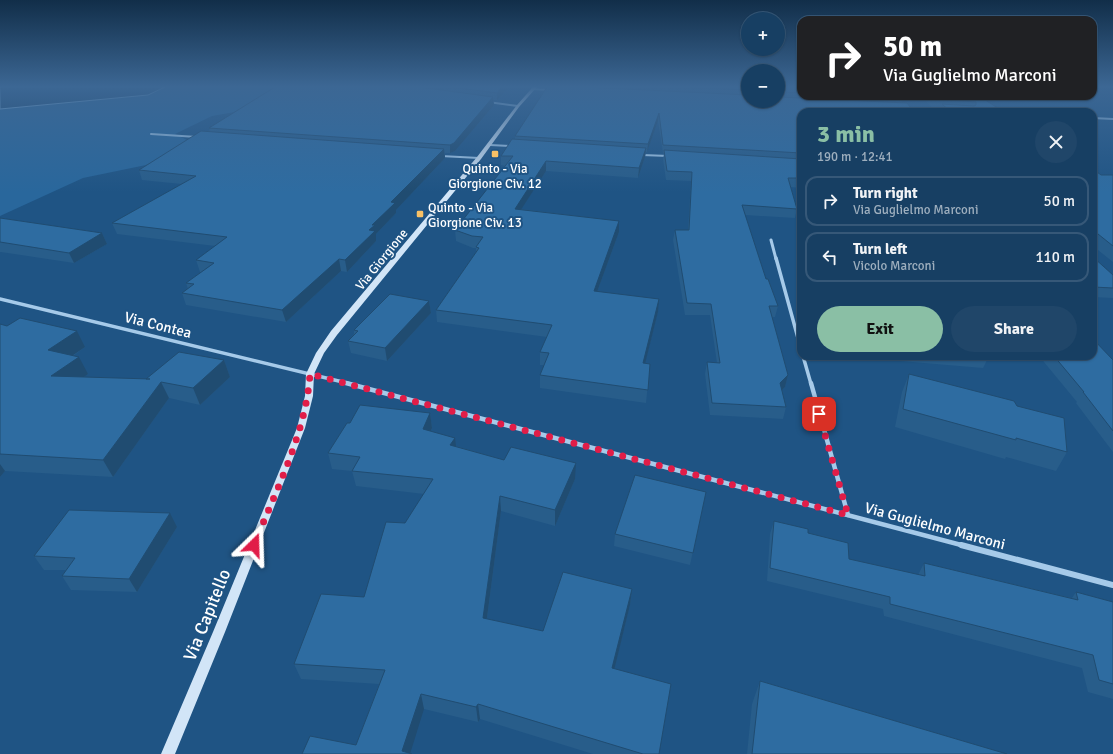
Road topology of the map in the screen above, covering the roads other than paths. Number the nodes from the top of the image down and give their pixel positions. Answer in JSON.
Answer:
{"nodes":[{"id":1,"x":506,"y":122,"type":"edge"},
{"id":2,"x":151,"y":134,"type":"dead end"},
{"id":3,"x":198,"y":137,"type":"edge"},
{"id":4,"x":490,"y":145,"type":"junction"},
{"id":5,"x":513,"y":146,"type":"edge"},
{"id":6,"x":638,"y":154,"type":"edge"},
{"id":7,"x":440,"y":156,"type":"edge"},
{"id":8,"x":676,"y":157,"type":"edge"},
{"id":9,"x":479,"y":158,"type":"junction"},
{"id":10,"x":770,"y":240,"type":"dead end"},
{"id":11,"x":0,"y":299,"type":"edge"},
{"id":12,"x":797,"y":335,"type":"edge"},
{"id":13,"x":804,"y":360,"type":"edge"},
{"id":14,"x":310,"y":374,"type":"junction"},
{"id":15,"x":848,"y":515,"type":"junction"},
{"id":16,"x":1113,"y":586,"type":"edge"},
{"id":17,"x":168,"y":754,"type":"edge"}],
"edges":[{"from":1,"to":4,"type":"street","name":"Via Giorgione"},
{"from":2,"to":3,"type":"street"},
{"from":4,"to":5,"type":"street"},
{"from":4,"to":9,"type":"street","name":"Via Giorgione"},
{"from":6,"to":8,"type":"street"},
{"from":7,"to":9,"type":"street"},
{"from":9,"to":14,"type":"street","name":"Via Giorgione"},
{"from":10,"to":12,"type":"street"},
{"from":11,"to":14,"type":"street","name":"Via Contea"},
{"from":13,"to":15,"type":"street"},
{"from":14,"to":15,"type":"street","name":"Via Guglielmo Marconi"},
{"from":14,"to":17,"type":"street","name":"Via Capitello"},
{"from":15,"to":16,"type":"street","name":"Via Guglielmo Marconi"}]}
